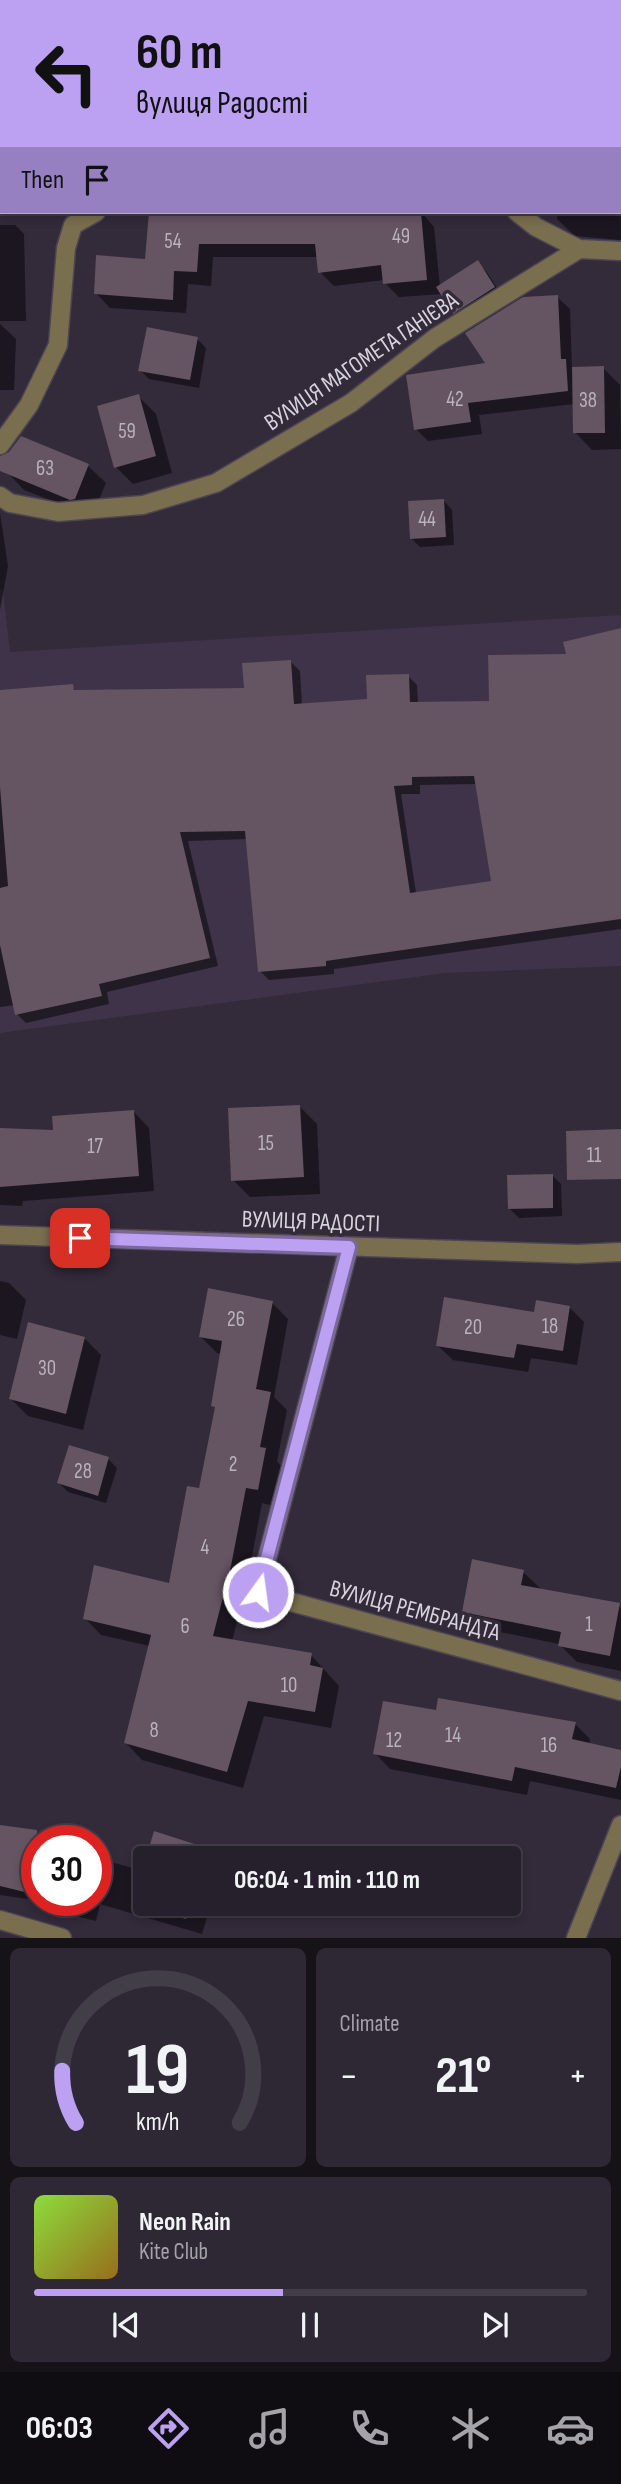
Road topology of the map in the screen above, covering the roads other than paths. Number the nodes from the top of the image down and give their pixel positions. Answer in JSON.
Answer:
{"nodes":[{"id":1,"x":92,"y":214,"type":"edge"},
{"id":2,"x":520,"y":214,"type":"edge"},
{"id":3,"x":579,"y":249,"type":"junction"},
{"id":4,"x":621,"y":251,"type":"edge"},
{"id":5,"x":0,"y":445,"type":"edge"},
{"id":6,"x":0,"y":496,"type":"edge"},
{"id":7,"x":0,"y":1235,"type":"edge"},
{"id":8,"x":349,"y":1247,"type":"junction"},
{"id":9,"x":621,"y":1252,"type":"edge"},
{"id":10,"x":621,"y":1691,"type":"edge"},
{"id":11,"x":621,"y":1825,"type":"edge"},
{"id":12,"x":0,"y":1920,"type":"edge"},
{"id":13,"x":62,"y":1938,"type":"edge"},
{"id":14,"x":576,"y":1938,"type":"edge"}],
"edges":[{"from":1,"to":5,"type":"street"},
{"from":2,"to":3,"type":"street"},
{"from":3,"to":4,"type":"street"},
{"from":3,"to":6,"type":"street","name":"ВУЛИЦЯ МАГОМЕТА ГАНІЄВА"},
{"from":7,"to":8,"type":"street","name":"ВУЛИЦЯ РАДОСТІ"},
{"from":8,"to":9,"type":"street","name":"ВУЛИЦЯ РАДОСТІ"},
{"from":8,"to":10,"type":"street","name":"ВУЛИЦЯ РЕМБРАНДТА"},
{"from":11,"to":14,"type":"street"},
{"from":12,"to":13,"type":"street"}]}
